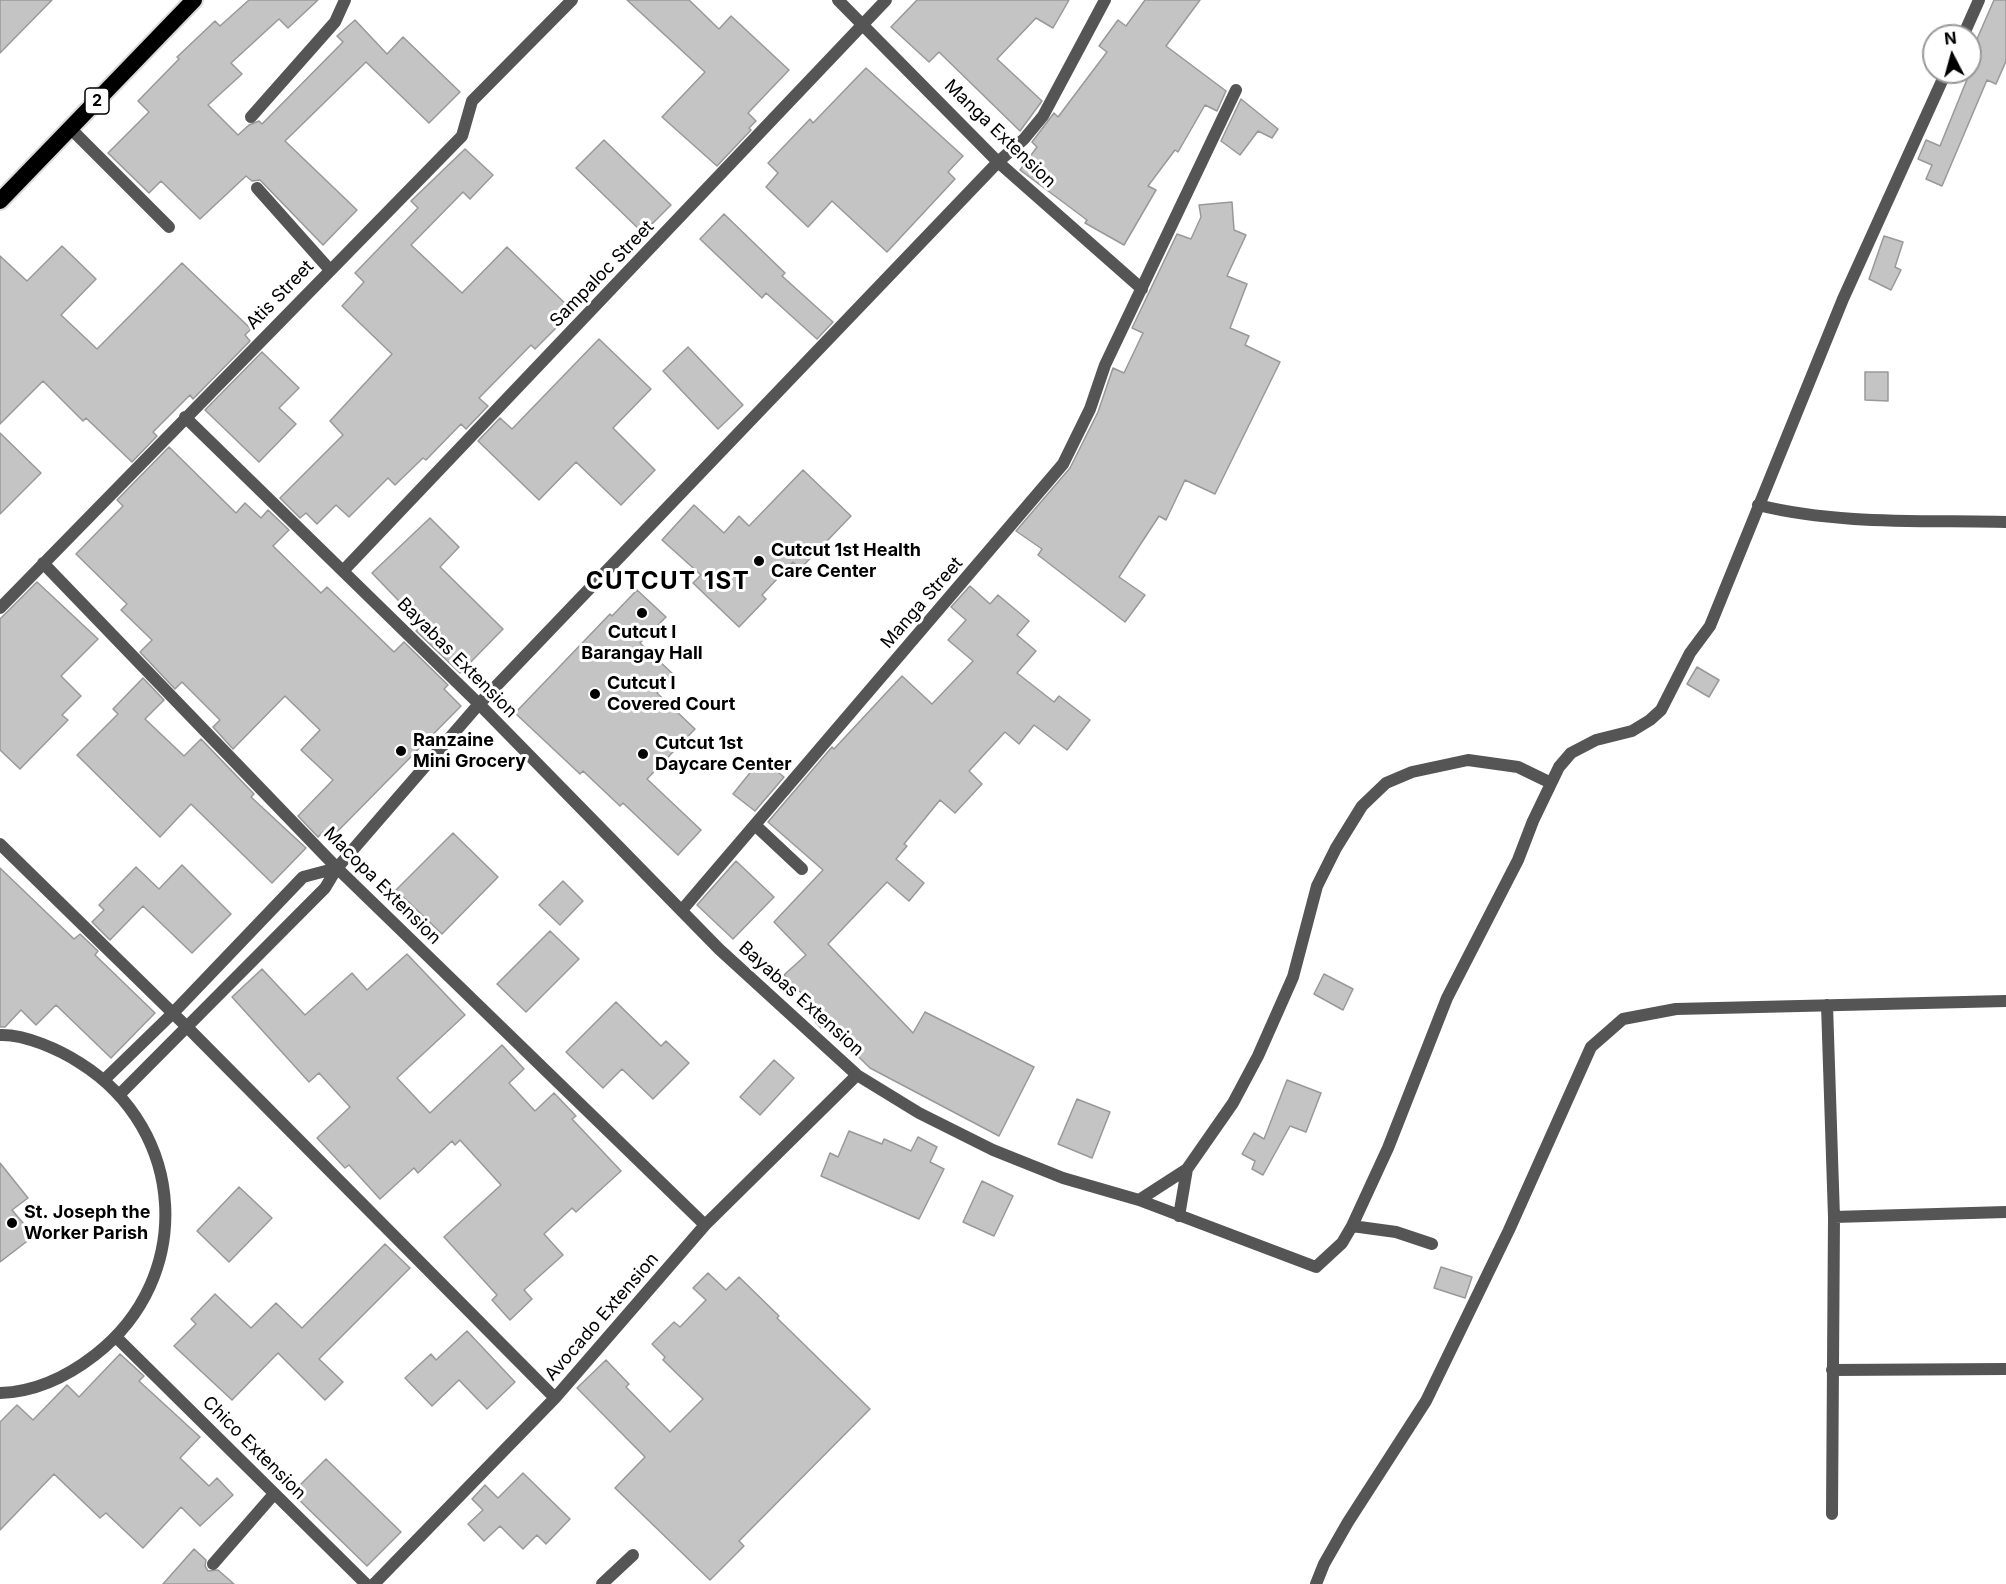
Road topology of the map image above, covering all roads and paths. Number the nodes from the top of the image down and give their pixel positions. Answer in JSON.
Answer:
{"nodes":[{"id":1,"x":194,"y":0,"type":"edge"},
{"id":2,"x":345,"y":0,"type":"edge"},
{"id":3,"x":572,"y":0,"type":"edge"},
{"id":4,"x":838,"y":0,"type":"edge"},
{"id":5,"x":886,"y":0,"type":"edge"},
{"id":6,"x":1105,"y":0,"type":"edge"},
{"id":7,"x":1979,"y":0,"type":"edge"},
{"id":8,"x":1968,"y":24,"type":"edge"},
{"id":9,"x":864,"y":26,"type":"junction"},
{"id":10,"x":1941,"y":84,"type":"edge"},
{"id":11,"x":1236,"y":90,"type":"dead end"},
{"id":12,"x":251,"y":117,"type":"dead end"},
{"id":13,"x":70,"y":128,"type":"junction"},
{"id":14,"x":998,"y":162,"type":"junction"},
{"id":15,"x":256,"y":188,"type":"dead end"},
{"id":16,"x":0,"y":201,"type":"edge"},
{"id":17,"x":169,"y":227,"type":"dead end"},
{"id":18,"x":330,"y":270,"type":"junction"},
{"id":19,"x":1142,"y":289,"type":"junction"},
{"id":20,"x":185,"y":417,"type":"junction"},
{"id":21,"x":1758,"y":505,"type":"junction"},
{"id":22,"x":2006,"y":522,"type":"edge"},
{"id":23,"x":43,"y":563,"type":"junction"},
{"id":24,"x":343,"y":572,"type":"junction"},
{"id":25,"x":0,"y":608,"type":"edge"},
{"id":26,"x":479,"y":704,"type":"junction"},
{"id":27,"x":1551,"y":783,"type":"junction"},
{"id":28,"x":755,"y":825,"type":"junction"},
{"id":29,"x":0,"y":844,"type":"edge"},
{"id":30,"x":337,"y":868,"type":"junction"},
{"id":31,"x":802,"y":869,"type":"dead end"},
{"id":32,"x":682,"y":910,"type":"junction"},
{"id":33,"x":2006,"y":1000,"type":"edge"},
{"id":34,"x":1827,"y":1005,"type":"junction"},
{"id":35,"x":173,"y":1012,"type":"junction"},
{"id":36,"x":186,"y":1026,"type":"junction"},
{"id":37,"x":0,"y":1035,"type":"edge"},
{"id":38,"x":857,"y":1075,"type":"junction"},
{"id":39,"x":105,"y":1079,"type":"junction"},
{"id":40,"x":120,"y":1094,"type":"junction"},
{"id":41,"x":1187,"y":1169,"type":"junction"},
{"id":42,"x":1139,"y":1200,"type":"junction"},
{"id":43,"x":2006,"y":1212,"type":"edge"},
{"id":44,"x":1179,"y":1216,"type":"junction"},
{"id":45,"x":1834,"y":1217,"type":"junction"},
{"id":46,"x":705,"y":1226,"type":"junction"},
{"id":47,"x":1352,"y":1226,"type":"junction"},
{"id":48,"x":1432,"y":1244,"type":"dead end"},
{"id":49,"x":117,"y":1338,"type":"junction"},
{"id":50,"x":2006,"y":1369,"type":"edge"},
{"id":51,"x":1832,"y":1370,"type":"junction"},
{"id":52,"x":0,"y":1393,"type":"edge"},
{"id":53,"x":555,"y":1398,"type":"junction"},
{"id":54,"x":274,"y":1494,"type":"junction"},
{"id":55,"x":1832,"y":1514,"type":"dead end"},
{"id":56,"x":633,"y":1555,"type":"dead end"},
{"id":57,"x":213,"y":1564,"type":"dead end"},
{"id":58,"x":366,"y":1584,"type":"edge"},
{"id":59,"x":374,"y":1584,"type":"edge"},
{"id":60,"x":602,"y":1584,"type":"edge"},
{"id":61,"x":1316,"y":1584,"type":"edge"}],
"edges":[{"from":1,"to":13,"type":"highway","number":"2"},
{"from":2,"to":12,"type":"street"},
{"from":3,"to":18,"type":"street","name":"Atis Street"},
{"from":4,"to":9,"type":"street","name":"Manga Extension"},
{"from":5,"to":9,"type":"street","name":"Sampaloc Street"},
{"from":6,"to":14,"type":"street"},
{"from":7,"to":8,"type":"street"},
{"from":9,"to":14,"type":"street","name":"Manga Extension"},
{"from":9,"to":24,"type":"street","name":"Sampaloc Street"},
{"from":10,"to":21,"type":"street"},
{"from":11,"to":19,"type":"street","name":"Manga Street"},
{"from":13,"to":16,"type":"highway","number":"2"},
{"from":13,"to":17,"type":"street"},
{"from":14,"to":19,"type":"street","name":"Manga Extension"},
{"from":14,"to":26,"type":"street"},
{"from":15,"to":18,"type":"street"},
{"from":18,"to":20,"type":"street","name":"Atis Street"},
{"from":19,"to":28,"type":"street","name":"Manga Street"},
{"from":20,"to":23,"type":"street","name":"Atis Street"},
{"from":20,"to":24,"type":"street","name":"Bayabas Extension"},
{"from":21,"to":22,"type":"street"},
{"from":21,"to":27,"type":"street"},
{"from":23,"to":25,"type":"street","name":"Atis Street"},
{"from":23,"to":30,"type":"street","name":"Macopa Extension"},
{"from":24,"to":26,"type":"street","name":"Bayabas Extension"},
{"from":26,"to":30,"type":"street"},
{"from":26,"to":32,"type":"street","name":"Bayabas Extension"},
{"from":27,"to":41,"type":"street"},
{"from":27,"to":47,"type":"street"},
{"from":28,"to":31,"type":"street"},
{"from":28,"to":32,"type":"street","name":"Manga Street"},
{"from":29,"to":35,"type":"street"},
{"from":30,"to":35,"type":"street"},
{"from":30,"to":36,"type":"street"},
{"from":30,"to":46,"type":"street","name":"Macopa Extension"},
{"from":32,"to":38,"type":"street","name":"Bayabas Extension"},
{"from":33,"to":34,"type":"street"},
{"from":34,"to":45,"type":"street"},
{"from":34,"to":61,"type":"street"},
{"from":35,"to":36,"type":"street"},
{"from":35,"to":39,"type":"street"},
{"from":36,"to":40,"type":"street"},
{"from":36,"to":53,"type":"street"},
{"from":37,"to":39,"type":"street"},
{"from":38,"to":42,"type":"street","name":"Bayabas Extension"},
{"from":38,"to":46,"type":"street","name":"Avocado Extension"},
{"from":39,"to":40,"type":"street"},
{"from":40,"to":49,"type":"street"},
{"from":41,"to":42,"type":"street"},
{"from":41,"to":44,"type":"street"},
{"from":42,"to":44,"type":"street","name":"Bayabas Extension"},
{"from":43,"to":45,"type":"street"},
{"from":44,"to":47,"type":"street","name":"Bayabas Extension"},
{"from":45,"to":51,"type":"street"},
{"from":46,"to":53,"type":"street","name":"Avocado Extension"},
{"from":47,"to":48,"type":"street"},
{"from":49,"to":52,"type":"street"},
{"from":49,"to":54,"type":"street","name":"Chico Extension"},
{"from":50,"to":51,"type":"street"},
{"from":51,"to":55,"type":"street"},
{"from":53,"to":59,"type":"street","name":"Avocado Extension"},
{"from":54,"to":57,"type":"street"},
{"from":54,"to":58,"type":"street","name":"Chico Extension"},
{"from":56,"to":60,"type":"street"}]}
